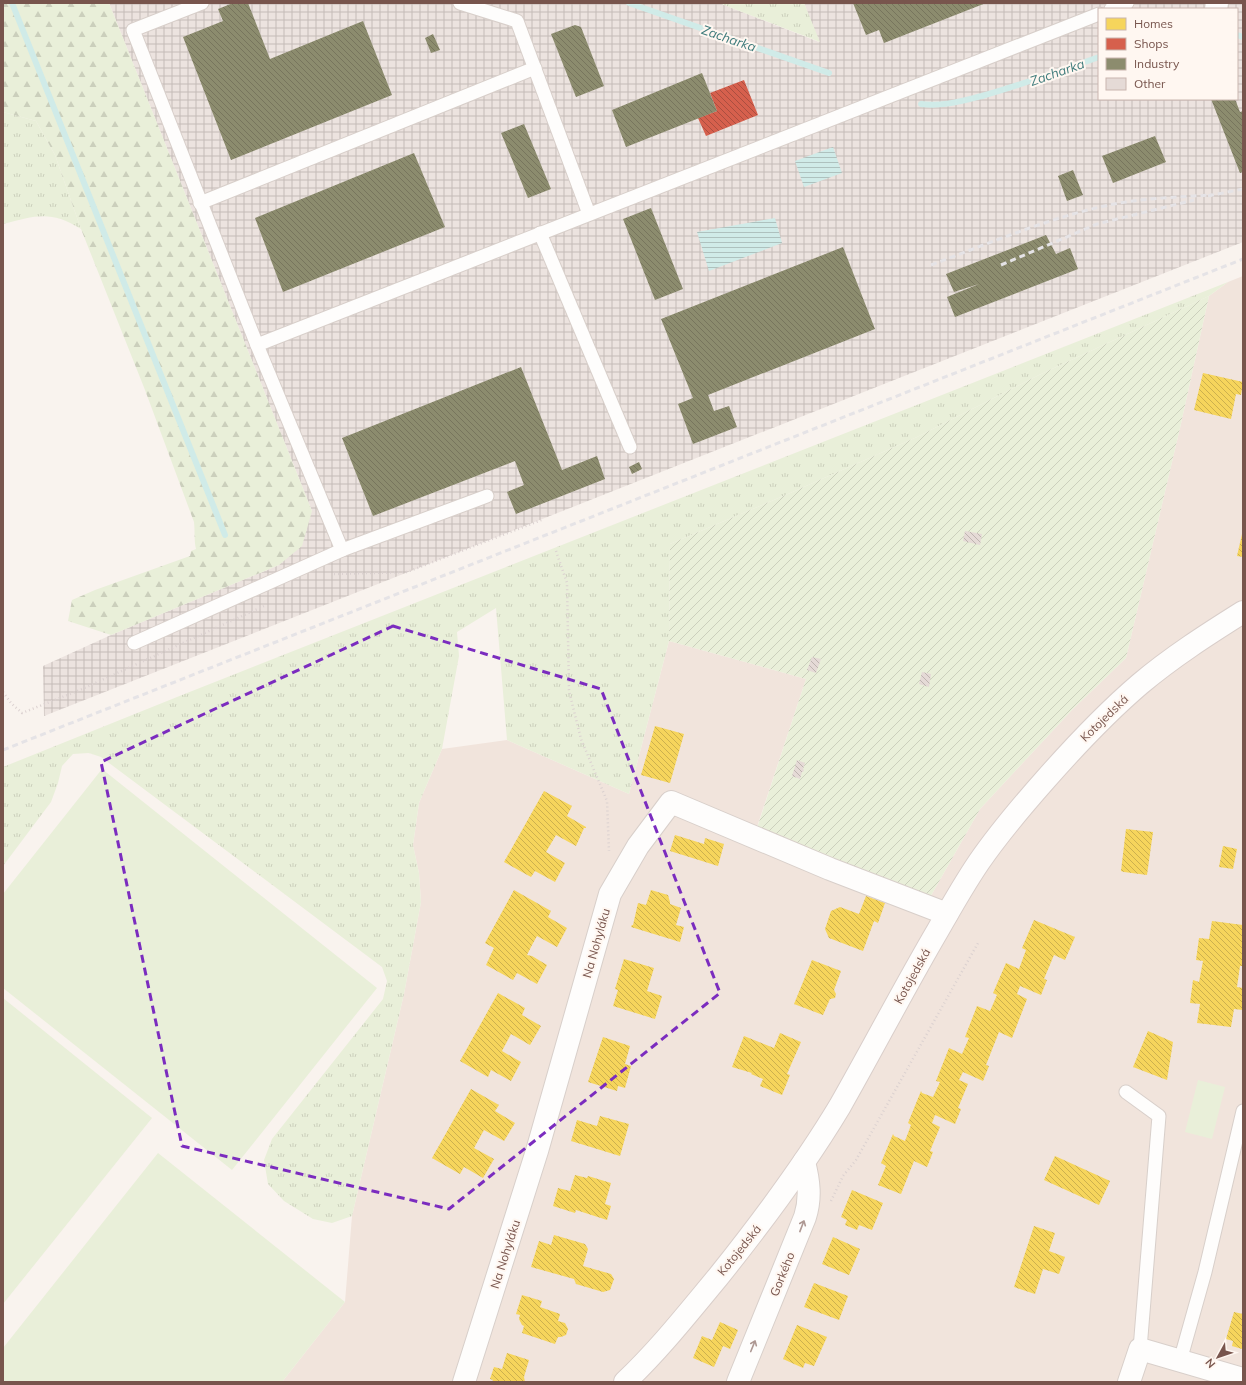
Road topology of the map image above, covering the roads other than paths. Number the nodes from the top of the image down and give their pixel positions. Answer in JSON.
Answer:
{"nodes":[{"id":1,"x":202,"y":3,"type":"edge"},
{"id":2,"x":460,"y":3,"type":"edge"},
{"id":3,"x":1127,"y":3,"type":"edge"},
{"id":4,"x":1114,"y":8,"type":"edge"},
{"id":5,"x":1098,"y":14,"type":"edge"},
{"id":6,"x":535,"y":68,"type":"junction"},
{"id":7,"x":200,"y":202,"type":"junction"},
{"id":8,"x":590,"y":214,"type":"junction"},
{"id":9,"x":540,"y":234,"type":"junction"},
{"id":10,"x":258,"y":345,"type":"junction"},
{"id":11,"x":630,"y":447,"type":"dead end"},
{"id":12,"x":487,"y":496,"type":"dead end"},
{"id":13,"x":342,"y":550,"type":"junction"},
{"id":14,"x":1243,"y":612,"type":"edge"},
{"id":15,"x":134,"y":643,"type":"dead end"},
{"id":16,"x":947,"y":914,"type":"junction"},
{"id":17,"x":1126,"y":1092,"type":"dead end"},
{"id":18,"x":1243,"y":1111,"type":"edge"},
{"id":19,"x":804,"y":1162,"type":"junction"},
{"id":20,"x":1140,"y":1349,"type":"junction"},
{"id":21,"x":1180,"y":1361,"type":"junction"},
{"id":22,"x":1243,"y":1379,"type":"edge"},
{"id":23,"x":464,"y":1382,"type":"edge"},
{"id":24,"x":625,"y":1382,"type":"edge"},
{"id":25,"x":738,"y":1382,"type":"edge"},
{"id":26,"x":1129,"y":1382,"type":"edge"}],
"edges":[{"from":1,"to":7,"type":"lane"},
{"from":2,"to":6,"type":"lane"},
{"from":3,"to":4,"type":"lane"},
{"from":5,"to":8,"type":"lane"},
{"from":6,"to":7,"type":"lane"},
{"from":6,"to":8,"type":"lane"},
{"from":7,"to":10,"type":"lane"},
{"from":8,"to":9,"type":"lane"},
{"from":9,"to":10,"type":"lane"},
{"from":9,"to":11,"type":"lane"},
{"from":10,"to":13,"type":"lane"},
{"from":12,"to":13,"type":"lane"},
{"from":13,"to":15,"type":"lane"},
{"from":14,"to":16,"type":"street","name":"Kotojedská"},
{"from":16,"to":19,"type":"street","name":"Kotojedská"},
{"from":16,"to":23,"type":"street","name":"Na Nohyláku"},
{"from":17,"to":20,"type":"lane"},
{"from":18,"to":21,"type":"lane"},
{"from":19,"to":24,"type":"street","name":"Kotojedská"},
{"from":25,"to":19,"type":"street","name":"Gorkého","one_way":true},
{"from":20,"to":21,"type":"street"},
{"from":20,"to":26,"type":"street"},
{"from":21,"to":22,"type":"street"}]}
